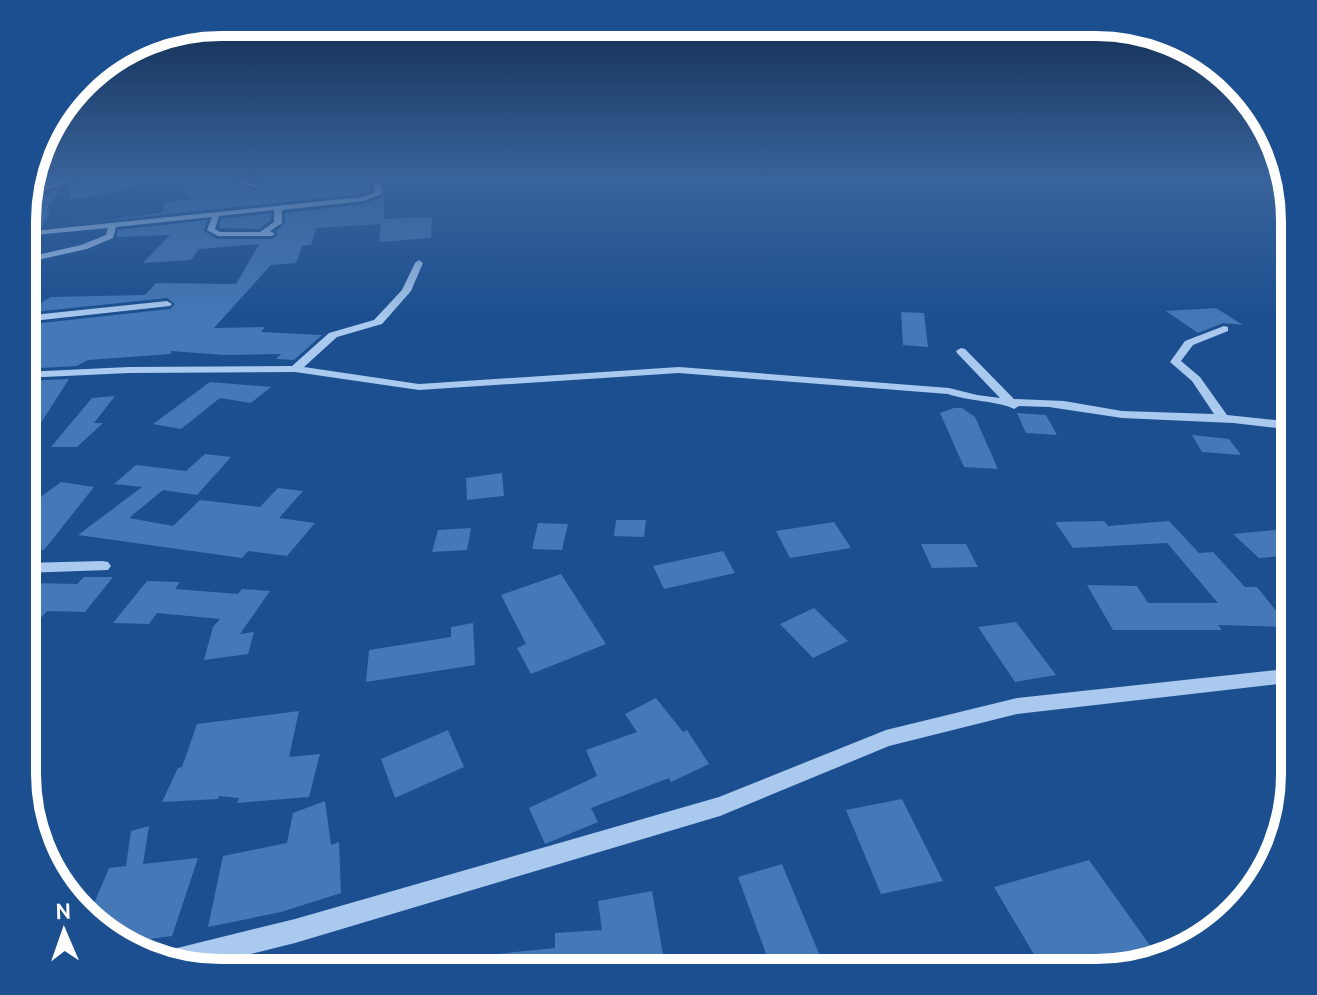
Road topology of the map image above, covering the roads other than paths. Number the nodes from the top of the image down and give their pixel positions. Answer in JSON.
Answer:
{"nodes":[{"id":1,"x":98,"y":226,"type":"edge"},
{"id":2,"x":112,"y":226,"type":"edge"},
{"id":3,"x":212,"y":226,"type":"edge"},
{"id":4,"x":272,"y":226,"type":"edge"},
{"id":5,"x":36,"y":233,"type":"edge"},
{"id":6,"x":36,"y":258,"type":"edge"},
{"id":7,"x":419,"y":263,"type":"dead end"},
{"id":8,"x":167,"y":304,"type":"dead end"},
{"id":9,"x":36,"y":318,"type":"edge"},
{"id":10,"x":1224,"y":329,"type":"dead end"},
{"id":11,"x":961,"y":351,"type":"dead end"},
{"id":12,"x":295,"y":369,"type":"junction"},
{"id":13,"x":36,"y":374,"type":"edge"},
{"id":14,"x":1014,"y":405,"type":"junction"},
{"id":15,"x":1223,"y":418,"type":"junction"},
{"id":16,"x":1281,"y":424,"type":"edge"},
{"id":17,"x":103,"y":566,"type":"dead end"},
{"id":18,"x":36,"y":568,"type":"edge"},
{"id":19,"x":1281,"y":677,"type":"edge"},
{"id":20,"x":192,"y":956,"type":"edge"}],
"edges":[{"from":1,"to":5,"type":"street"},
{"from":2,"to":6,"type":"street"},
{"from":3,"to":4,"type":"street"},
{"from":7,"to":12,"type":"street"},
{"from":8,"to":9,"type":"street"},
{"from":10,"to":15,"type":"street"},
{"from":11,"to":14,"type":"street"},
{"from":12,"to":13,"type":"street"},
{"from":12,"to":14,"type":"street"},
{"from":14,"to":15,"type":"street"},
{"from":15,"to":16,"type":"street"},
{"from":17,"to":18,"type":"street"},
{"from":19,"to":20,"type":"street"}]}
